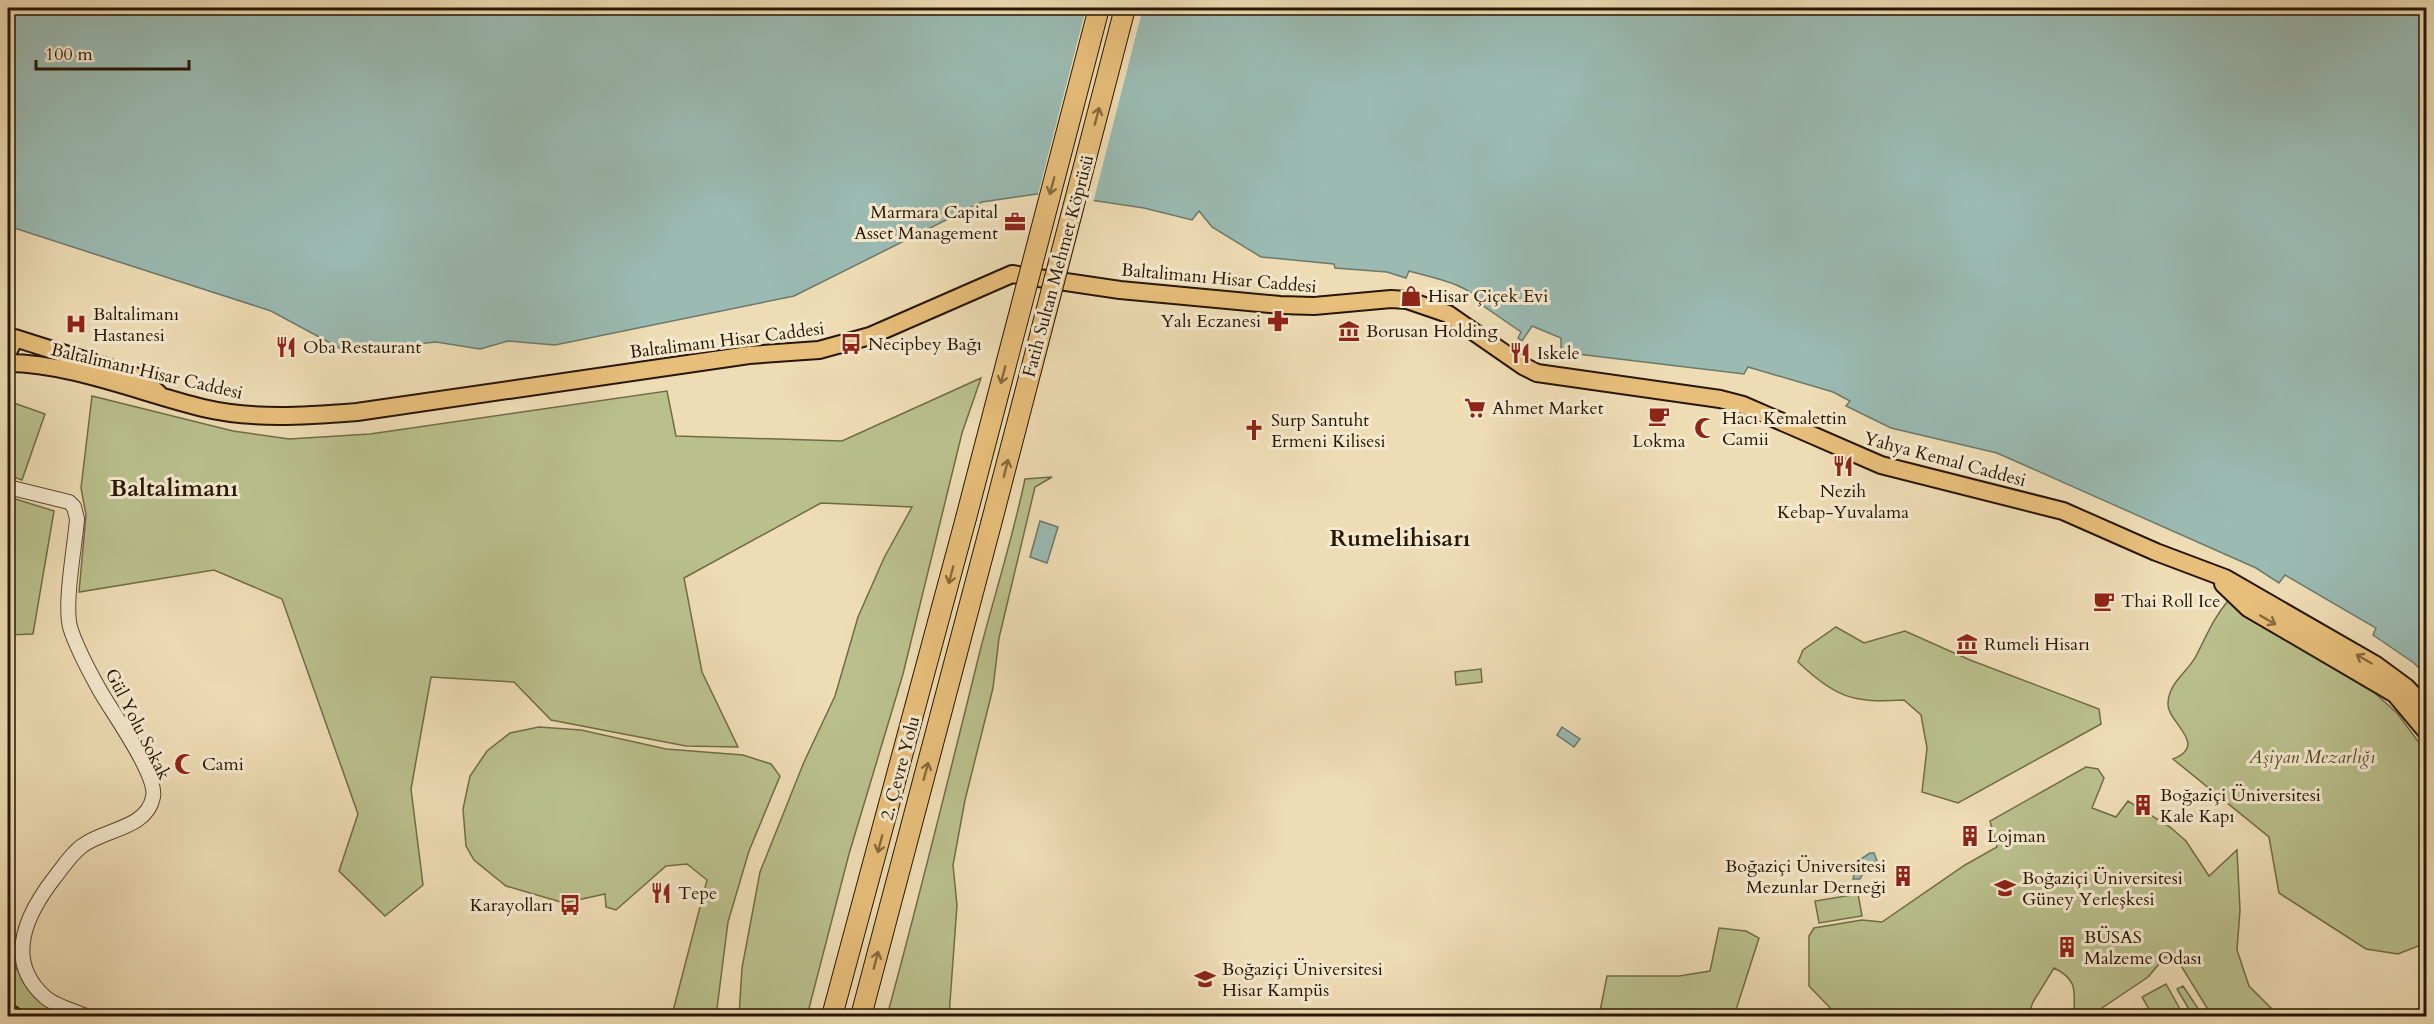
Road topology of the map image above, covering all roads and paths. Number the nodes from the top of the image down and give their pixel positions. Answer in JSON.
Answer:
{"nodes":[{"id":1,"x":1099,"y":8,"type":"edge"},
{"id":2,"x":1125,"y":8,"type":"edge"},
{"id":3,"x":1473,"y":331,"type":"joint"},
{"id":4,"x":9,"y":359,"type":"edge"},
{"id":5,"x":8,"y":380,"type":"edge"},
{"id":6,"x":162,"y":397,"type":"junction"},
{"id":7,"x":8,"y":487,"type":"edge"},
{"id":8,"x":966,"y":518,"type":"joint"},
{"id":9,"x":991,"y":524,"type":"joint"},
{"id":10,"x":2205,"y":572,"type":"junction"},
{"id":11,"x":2427,"y":708,"type":"edge"},
{"id":12,"x":2427,"y":731,"type":"edge"},
{"id":13,"x":8,"y":1012,"type":"edge"},
{"id":14,"x":14,"y":1017,"type":"edge"},
{"id":15,"x":86,"y":1017,"type":"edge"},
{"id":16,"x":832,"y":1017,"type":"edge"},
{"id":17,"x":861,"y":1017,"type":"edge"}],
"edges":[{"from":1,"to":8,"type":"highway","name":"Fatih Sultan Mehmet Köprüsü","one_way":true,"bridge":true},
{"from":9,"to":2,"type":"highway","name":"Fatih Sultan Mehmet Köprüsü","one_way":true,"bridge":true},
{"from":3,"to":6,"type":"main road","name":"Baltalimanı Hisar Caddesi"},
{"from":3,"to":10,"type":"main road","name":"Yahya Kemal Caddesi"},
{"from":4,"to":5,"type":"main road"},
{"from":4,"to":6,"type":"main road","name":"Baltalimanı Hisar Caddesi"},
{"from":4,"to":6,"type":"main road"},
{"from":7,"to":15,"type":"street","name":"Gül Yolu Sokak"},
{"from":8,"to":16,"type":"highway","name":"2. Çevre Yolu","one_way":true},
{"from":17,"to":9,"type":"highway","name":"2. Çevre Yolu","one_way":true},
{"from":11,"to":10,"type":"main road","name":"Yahya Kemal Caddesi","one_way":true},
{"from":10,"to":12,"type":"main road","name":"Yahya Kemal Caddesi","one_way":true},
{"from":13,"to":14,"type":"main road"}]}
